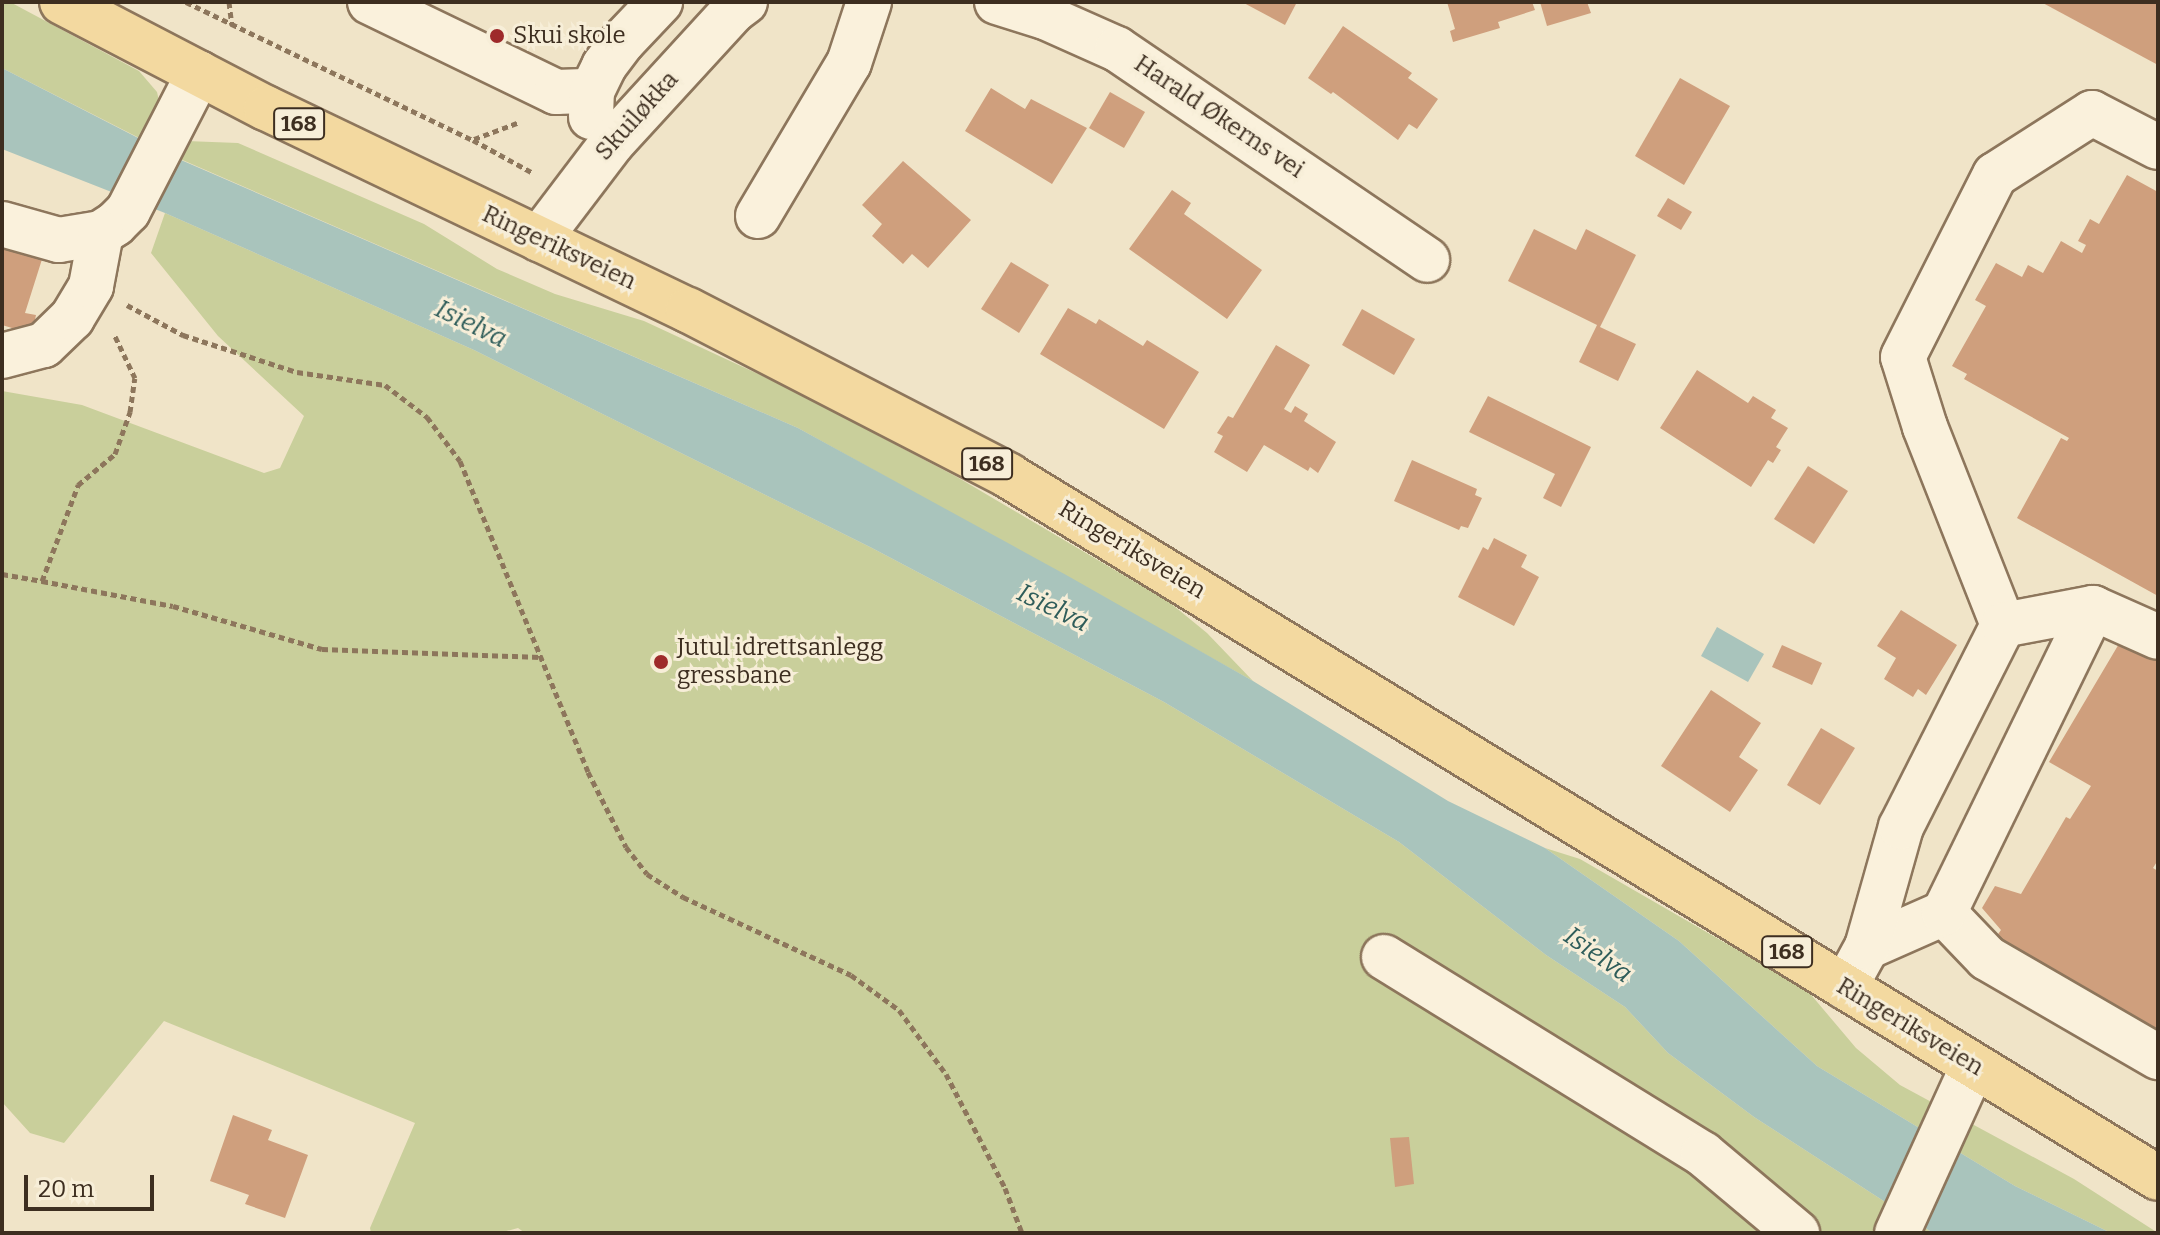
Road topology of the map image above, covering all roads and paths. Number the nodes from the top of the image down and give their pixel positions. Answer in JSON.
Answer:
{"nodes":[{"id":1,"x":62,"y":2,"type":"edge"},
{"id":2,"x":229,"y":2,"type":"edge"},
{"id":3,"x":370,"y":2,"type":"edge"},
{"id":4,"x":660,"y":2,"type":"edge"},
{"id":5,"x":869,"y":2,"type":"edge"},
{"id":6,"x":997,"y":2,"type":"edge"},
{"id":7,"x":731,"y":5,"type":"edge"},
{"id":8,"x":232,"y":25,"type":"dead end"},
{"id":9,"x":199,"y":73,"type":"junction"},
{"id":10,"x":592,"y":91,"type":"junction"},
{"id":11,"x":612,"y":143,"type":"junction"},
{"id":12,"x":2158,"y":147,"type":"edge"},
{"id":13,"x":758,"y":216,"type":"dead end"},
{"id":14,"x":114,"y":222,"type":"junction"},
{"id":15,"x":2,"y":224,"type":"edge"},
{"id":16,"x":539,"y":239,"type":"junction"},
{"id":17,"x":1427,"y":260,"type":"dead end"},
{"id":18,"x":91,"y":286,"type":"junction"},
{"id":19,"x":2,"y":356,"type":"edge"},
{"id":20,"x":2,"y":574,"type":"edge"},
{"id":21,"x":42,"y":581,"type":"junction"},
{"id":22,"x":2093,"y":608,"type":"junction"},
{"id":23,"x":2003,"y":625,"type":"junction"},
{"id":24,"x":2158,"y":637,"type":"edge"},
{"id":25,"x":541,"y":657,"type":"junction"},
{"id":26,"x":1944,"y":913,"type":"junction"},
{"id":27,"x":1867,"y":947,"type":"junction"},
{"id":28,"x":1384,"y":957,"type":"dead end"},
{"id":29,"x":1845,"y":987,"type":"junction"},
{"id":30,"x":2158,"y":1057,"type":"edge"},
{"id":31,"x":1973,"y":1066,"type":"junction"},
{"id":32,"x":2158,"y":1178,"type":"edge"},
{"id":33,"x":1022,"y":1233,"type":"edge"},
{"id":34,"x":1797,"y":1233,"type":"edge"},
{"id":35,"x":1897,"y":1233,"type":"edge"}],
"edges":[{"from":1,"to":9,"type":"main road","name":"Ringeriksveien","number":"168"},
{"from":2,"to":8,"type":"path"},
{"from":3,"to":10,"type":"street"},
{"from":4,"to":10,"type":"street"},
{"from":5,"to":13,"type":"street"},
{"from":6,"to":17,"type":"street","name":"Harald Økerns vei"},
{"from":7,"to":11,"type":"street","name":"Skuiløkka"},
{"from":9,"to":14,"type":"street"},
{"from":9,"to":16,"type":"main road","name":"Ringeriksveien","number":"168"},
{"from":10,"to":11,"type":"street"},
{"from":11,"to":16,"type":"street","name":"Skuiløkka"},
{"from":12,"to":23,"type":"street"},
{"from":14,"to":15,"type":"street"},
{"from":14,"to":18,"type":"street"},
{"from":16,"to":29,"type":"main road","name":"Ringeriksveien","number":"168"},
{"from":18,"to":19,"type":"street"},
{"from":18,"to":21,"type":"path"},
{"from":18,"to":25,"type":"path"},
{"from":20,"to":21,"type":"path"},
{"from":21,"to":25,"type":"path"},
{"from":22,"to":23,"type":"street"},
{"from":22,"to":24,"type":"street"},
{"from":22,"to":26,"type":"street"},
{"from":23,"to":27,"type":"street"},
{"from":25,"to":33,"type":"path"},
{"from":26,"to":27,"type":"street"},
{"from":26,"to":30,"type":"street"},
{"from":27,"to":29,"type":"street"},
{"from":28,"to":34,"type":"street"},
{"from":29,"to":31,"type":"main road","name":"Ringeriksveien","number":"168"},
{"from":31,"to":32,"type":"main road","name":"Ringeriksveien","number":"168"},
{"from":31,"to":35,"type":"street"}]}
